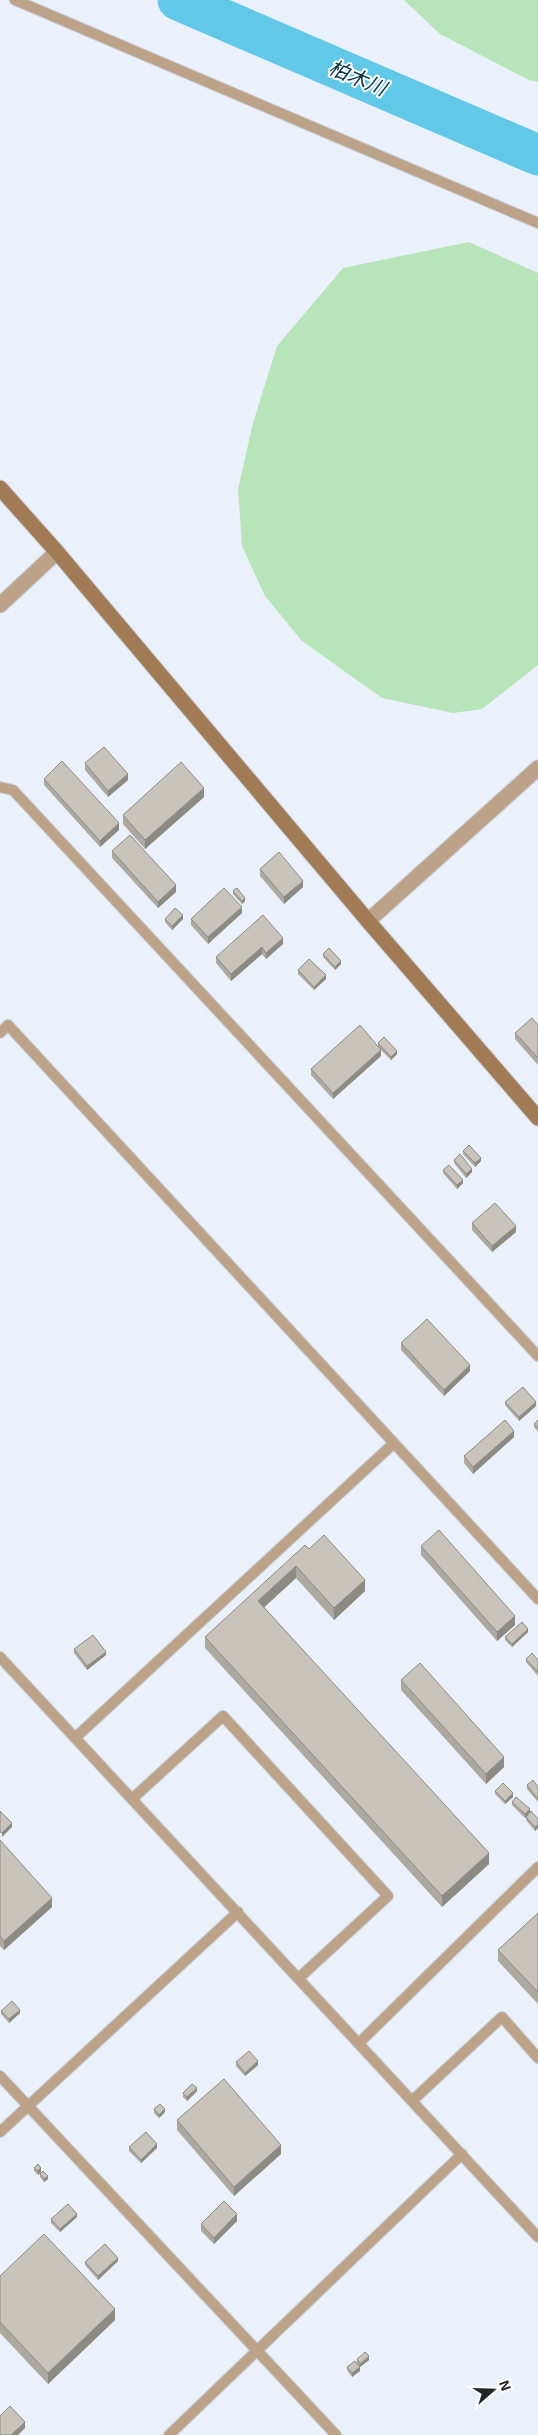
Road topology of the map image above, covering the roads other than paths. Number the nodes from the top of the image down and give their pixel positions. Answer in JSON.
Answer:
{"nodes":[{"id":1,"x":15,"y":0,"type":"edge"},
{"id":2,"x":538,"y":224,"type":"edge"},
{"id":3,"x":0,"y":488,"type":"edge"},
{"id":4,"x":57,"y":552,"type":"junction"},
{"id":5,"x":0,"y":605,"type":"edge"},
{"id":6,"x":538,"y":768,"type":"edge"},
{"id":7,"x":0,"y":787,"type":"edge"},
{"id":8,"x":368,"y":921,"type":"junction"},
{"id":9,"x":0,"y":1033,"type":"edge"},
{"id":10,"x":538,"y":1118,"type":"edge"},
{"id":11,"x":538,"y":1356,"type":"edge"},
{"id":12,"x":393,"y":1444,"type":"junction"},
{"id":13,"x":538,"y":1599,"type":"edge"},
{"id":14,"x":2,"y":1662,"type":"edge"},
{"id":15,"x":75,"y":1738,"type":"junction"},
{"id":16,"x":132,"y":1799,"type":"junction"},
{"id":17,"x":538,"y":1867,"type":"edge"},
{"id":18,"x":238,"y":1912,"type":"junction"},
{"id":19,"x":299,"y":1978,"type":"junction"},
{"id":20,"x":359,"y":2043,"type":"junction"},
{"id":21,"x":538,"y":2058,"type":"edge"},
{"id":22,"x":0,"y":2076,"type":"edge"},
{"id":23,"x":412,"y":2100,"type":"junction"},
{"id":24,"x":28,"y":2106,"type":"junction"},
{"id":25,"x":0,"y":2132,"type":"edge"},
{"id":26,"x":462,"y":2154,"type":"junction"},
{"id":27,"x":538,"y":2237,"type":"edge"},
{"id":28,"x":258,"y":2352,"type":"junction"},
{"id":29,"x":169,"y":2435,"type":"edge"},
{"id":30,"x":336,"y":2435,"type":"edge"}],
"edges":[{"from":1,"to":2,"type":"lane"},
{"from":3,"to":4,"type":"street"},
{"from":4,"to":5,"type":"street"},
{"from":4,"to":8,"type":"street"},
{"from":6,"to":8,"type":"street"},
{"from":7,"to":11,"type":"lane"},
{"from":8,"to":10,"type":"street"},
{"from":9,"to":12,"type":"lane"},
{"from":12,"to":13,"type":"lane"},
{"from":12,"to":15,"type":"lane"},
{"from":14,"to":15,"type":"lane"},
{"from":15,"to":16,"type":"lane"},
{"from":16,"to":18,"type":"lane"},
{"from":16,"to":19,"type":"lane"},
{"from":17,"to":20,"type":"lane"},
{"from":18,"to":19,"type":"lane"},
{"from":18,"to":24,"type":"lane"},
{"from":19,"to":20,"type":"lane"},
{"from":20,"to":23,"type":"lane"},
{"from":21,"to":23,"type":"lane"},
{"from":22,"to":24,"type":"lane"},
{"from":23,"to":26,"type":"lane"},
{"from":24,"to":25,"type":"lane"},
{"from":24,"to":28,"type":"lane"},
{"from":26,"to":27,"type":"lane"},
{"from":26,"to":28,"type":"lane"},
{"from":28,"to":29,"type":"lane"},
{"from":28,"to":30,"type":"lane"}]}
